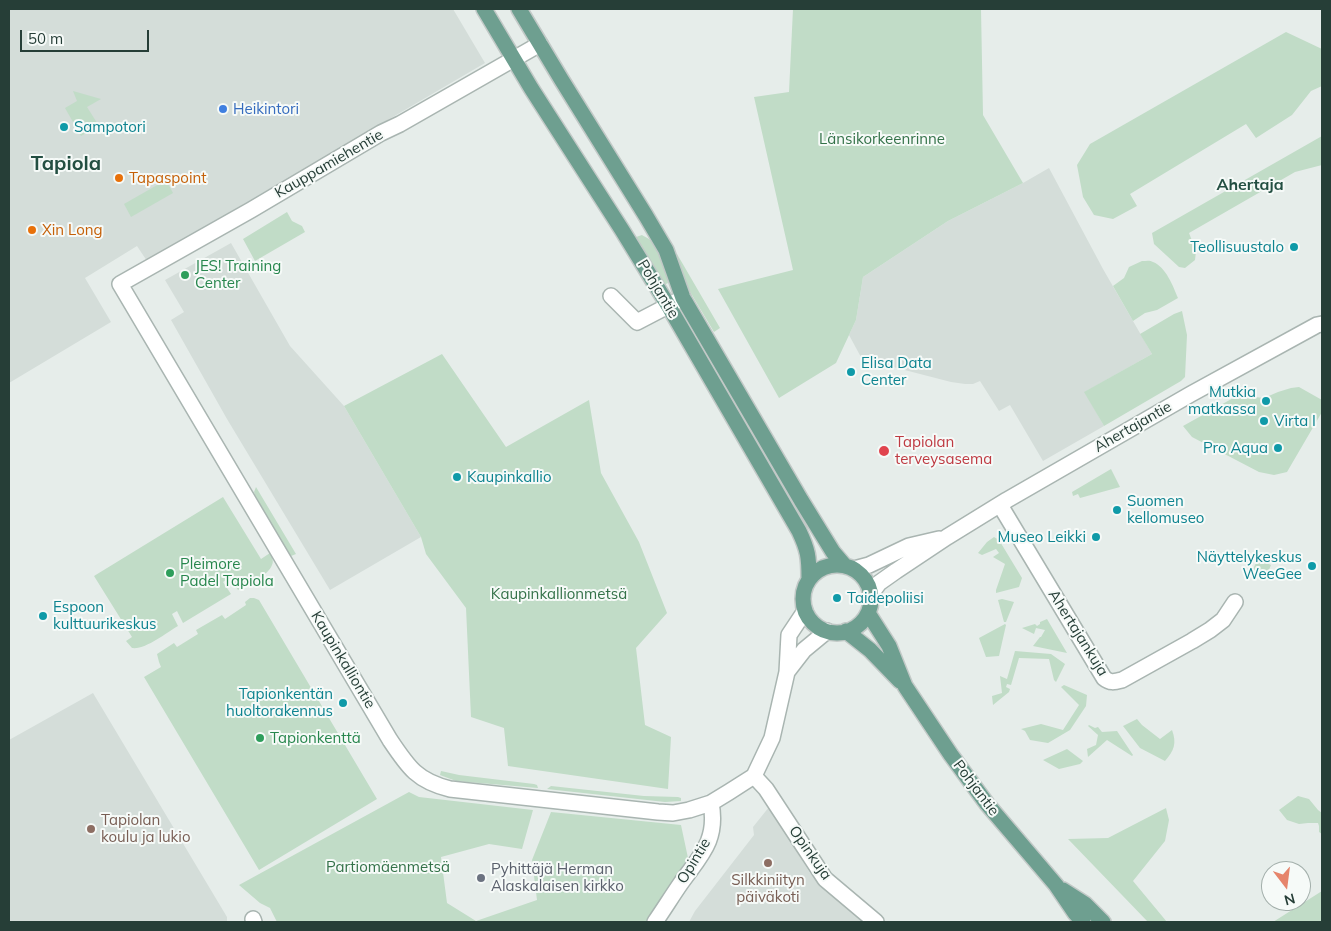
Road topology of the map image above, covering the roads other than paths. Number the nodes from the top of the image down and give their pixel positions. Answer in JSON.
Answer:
{"nodes":[{"id":1,"x":484,"y":9,"type":"edge"},
{"id":2,"x":519,"y":9,"type":"edge"},
{"id":3,"x":540,"y":44,"type":"junction"},
{"id":4,"x":514,"y":59,"type":"junction"},
{"id":5,"x":120,"y":284,"type":"joint"},
{"id":6,"x":611,"y":296,"type":"dead end"},
{"id":7,"x":683,"y":298,"type":"junction"},
{"id":8,"x":668,"y":305,"type":"junction"},
{"id":9,"x":1322,"y":324,"type":"edge"},
{"id":10,"x":1000,"y":505,"type":"junction"},
{"id":11,"x":947,"y":537,"type":"junction"},
{"id":12,"x":850,"y":567,"type":"junction"},
{"id":13,"x":809,"y":578,"type":"junction"},
{"id":14,"x":871,"y":594,"type":"junction"},
{"id":15,"x":1235,"y":602,"type":"dead end"},
{"id":16,"x":805,"y":611,"type":"junction"},
{"id":17,"x":868,"y":613,"type":"junction"},
{"id":18,"x":827,"y":631,"type":"junction"},
{"id":19,"x":846,"y":631,"type":"junction"},
{"id":20,"x":787,"y":672,"type":"junction"},
{"id":21,"x":904,"y":686,"type":"junction"},
{"id":22,"x":754,"y":776,"type":"junction"},
{"id":23,"x":711,"y":803,"type":"junction"},
{"id":24,"x":1056,"y":885,"type":"junction"},
{"id":25,"x":655,"y":922,"type":"edge"},
{"id":26,"x":876,"y":922,"type":"edge"},
{"id":27,"x":1083,"y":922,"type":"edge"},
{"id":28,"x":1103,"y":922,"type":"edge"}],
"edges":[{"from":1,"to":4,"type":"main road","name":"Pohjantie"},
{"from":2,"to":3,"type":"main road","name":"Pohjantie"},
{"from":3,"to":4,"type":"street","name":"Kauppamiehentie"},
{"from":3,"to":7,"type":"main road","name":"Pohjantie"},
{"from":4,"to":5,"type":"street","name":"Kauppamiehentie"},
{"from":4,"to":8,"type":"main road","name":"Pohjantie"},
{"from":5,"to":23,"type":"street","name":"Kaupinkalliontie"},
{"from":6,"to":8,"type":"street"},
{"from":7,"to":8,"type":"street"},
{"from":7,"to":12,"type":"main road","name":"Pohjantie"},
{"from":8,"to":13,"type":"main road","name":"Pohjantie"},
{"from":9,"to":10,"type":"street","name":"Ahertajantie"},
{"from":10,"to":11,"type":"street","name":"Ahertajantie"},
{"from":10,"to":15,"type":"street","name":"Ahertajankuja"},
{"from":11,"to":12,"type":"street","name":"Ahertajantie"},
{"from":11,"to":14,"type":"street","name":"Ahertajantie"},
{"from":12,"to":13,"type":"main road"},
{"from":12,"to":14,"type":"main road"},
{"from":13,"to":16,"type":"main road"},
{"from":14,"to":17,"type":"main road"},
{"from":16,"to":18,"type":"main road"},
{"from":16,"to":20,"type":"street"},
{"from":17,"to":19,"type":"main road"},
{"from":17,"to":21,"type":"main road","name":"Pohjantie"},
{"from":18,"to":19,"type":"main road"},
{"from":18,"to":20,"type":"street"},
{"from":19,"to":21,"type":"main road","name":"Pohjantie"},
{"from":20,"to":22,"type":"street"},
{"from":21,"to":24,"type":"main road","name":"Pohjantie"},
{"from":22,"to":23,"type":"street"},
{"from":22,"to":26,"type":"street","name":"Opinkuja"},
{"from":23,"to":25,"type":"street","name":"Opintie"},
{"from":24,"to":27,"type":"main road","name":"Pohjantie"},
{"from":24,"to":28,"type":"main road","name":"Pohjantie"}]}
